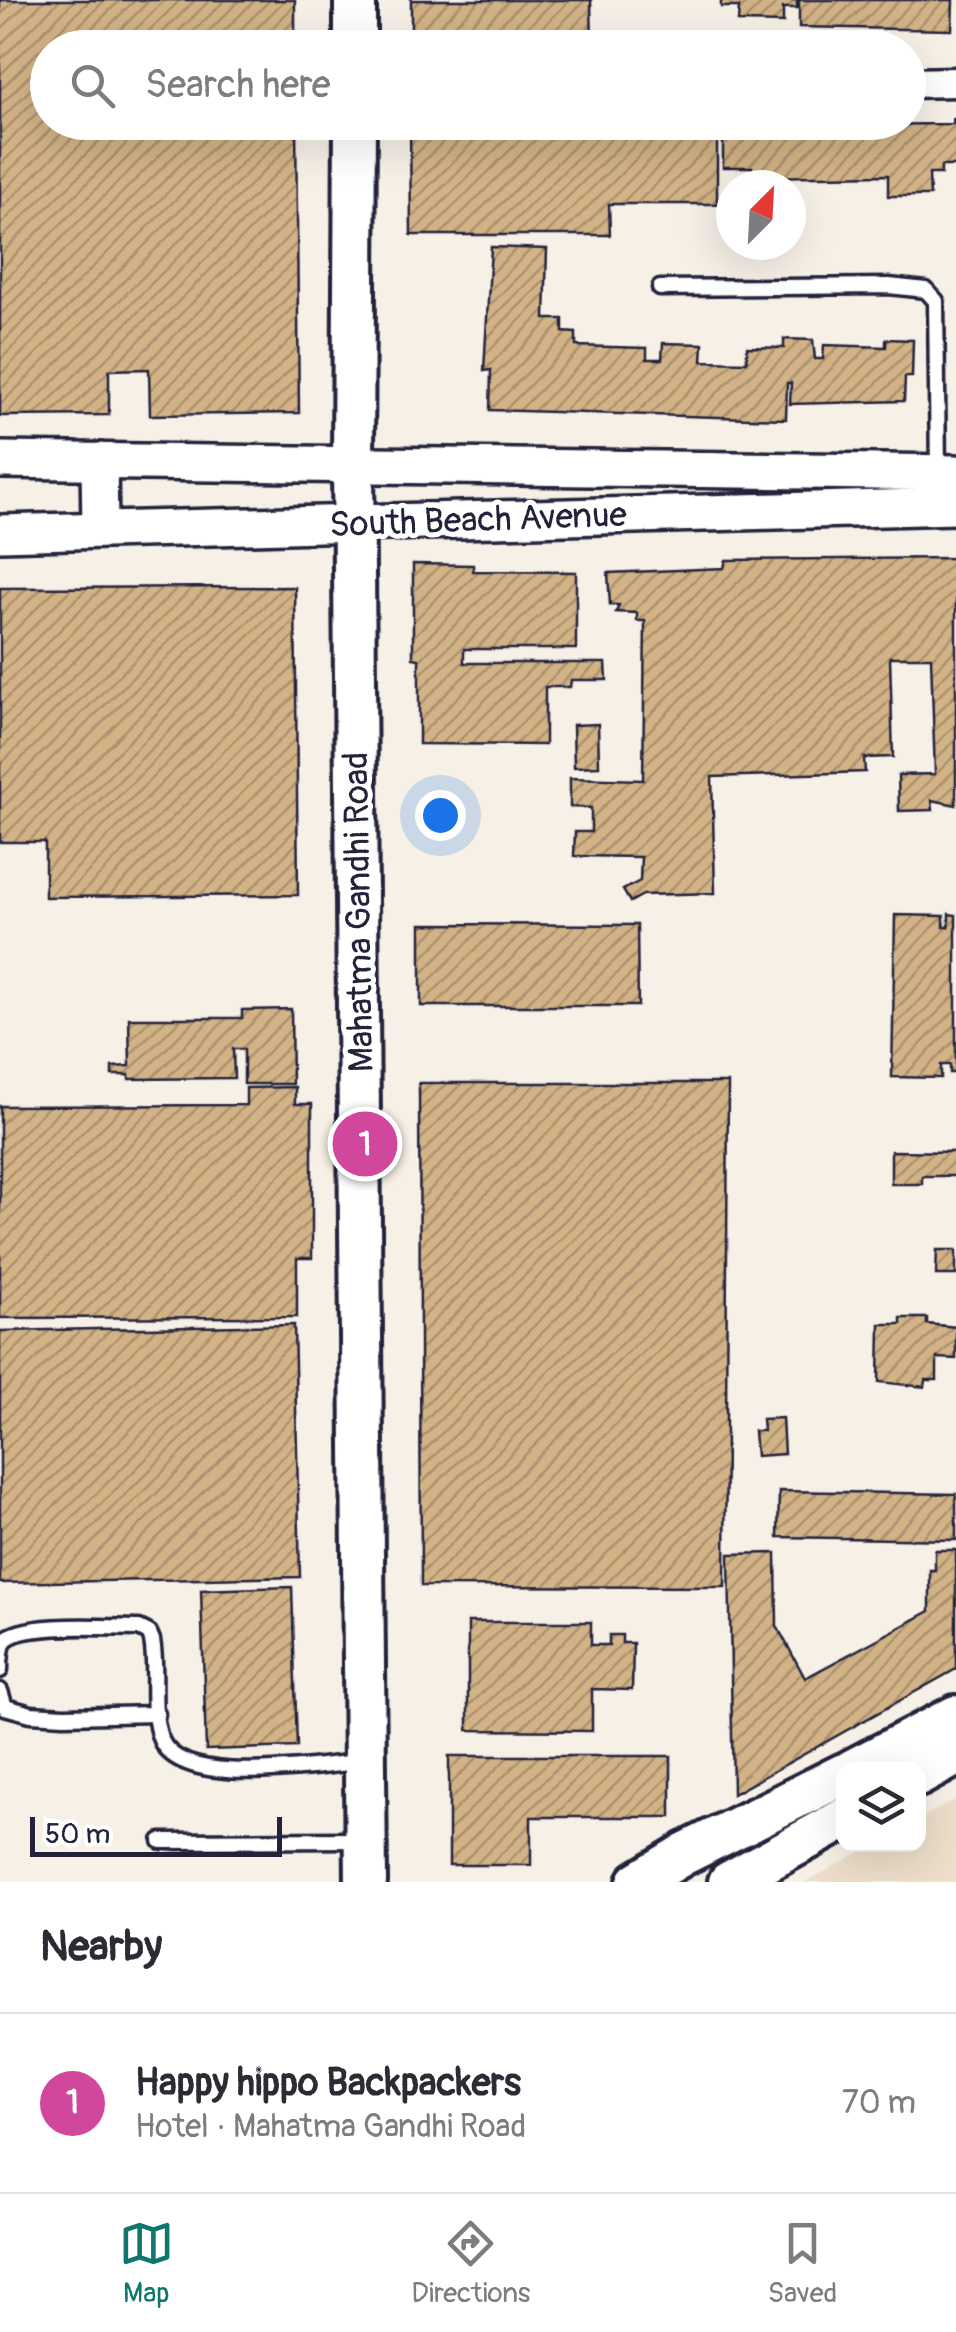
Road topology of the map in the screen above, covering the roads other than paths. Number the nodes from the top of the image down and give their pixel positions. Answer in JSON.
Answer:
{"nodes":[{"id":1,"x":355,"y":0,"type":"edge"},
{"id":2,"x":355,"y":30,"type":"edge"},
{"id":3,"x":956,"y":82,"type":"edge"},
{"id":4,"x":926,"y":83,"type":"edge"},
{"id":5,"x":355,"y":140,"type":"edge"},
{"id":6,"x":660,"y":288,"type":"dead end"},
{"id":7,"x":0,"y":460,"type":"edge"},
{"id":8,"x":99,"y":461,"type":"junction"},
{"id":9,"x":354,"y":463,"type":"junction"},
{"id":10,"x":947,"y":473,"type":"edge"},
{"id":11,"x":956,"y":506,"type":"edge"},
{"id":12,"x":355,"y":522,"type":"junction"},
{"id":13,"x":100,"y":530,"type":"junction"},
{"id":14,"x":0,"y":533,"type":"edge"},
{"id":15,"x":0,"y":1670,"type":"edge"},
{"id":16,"x":0,"y":1691,"type":"edge"},
{"id":17,"x":157,"y":1714,"type":"junction"},
{"id":18,"x":956,"y":1716,"type":"edge"},
{"id":19,"x":956,"y":1755,"type":"edge"},
{"id":20,"x":867,"y":1762,"type":"edge"},
{"id":21,"x":926,"y":1772,"type":"edge"},
{"id":22,"x":366,"y":1776,"type":"junction"},
{"id":23,"x":836,"y":1778,"type":"edge"},
{"id":24,"x":836,"y":1823,"type":"edge"},
{"id":25,"x":366,"y":1840,"type":"junction"},
{"id":26,"x":161,"y":1841,"type":"dead end"},
{"id":27,"x":645,"y":1880,"type":"edge"},
{"id":28,"x":366,"y":1882,"type":"edge"},
{"id":29,"x":388,"y":1882,"type":"edge"},
{"id":30,"x":729,"y":1882,"type":"edge"}],
"edges":[{"from":1,"to":2,"type":"main road"},
{"from":3,"to":4,"type":"street"},
{"from":5,"to":9,"type":"main road","name":"Mahatma Gandhi Road"},
{"from":6,"to":10,"type":"lane"},
{"from":7,"to":8,"type":"street","name":"South Beach Avenue"},
{"from":8,"to":9,"type":"street","name":"South Beach Avenue"},
{"from":8,"to":13,"type":"street"},
{"from":9,"to":10,"type":"street","name":"South Beach Avenue"},
{"from":9,"to":12,"type":"main road","name":"Mahatma Gandhi Road"},
{"from":11,"to":12,"type":"street","name":"South Beach Avenue"},
{"from":12,"to":13,"type":"street","name":"South Beach Avenue"},
{"from":12,"to":22,"type":"main road","name":"Mahatma Gandhi Road"},
{"from":13,"to":14,"type":"street","name":"South Beach Avenue"},
{"from":15,"to":17,"type":"lane"},
{"from":16,"to":17,"type":"lane"},
{"from":17,"to":22,"type":"lane"},
{"from":18,"to":20,"type":"main road"},
{"from":19,"to":21,"type":"main road"},
{"from":22,"to":25,"type":"main road","name":"Mahatma Gandhi Road"},
{"from":22,"to":29,"type":"main road"},
{"from":23,"to":27,"type":"main road"},
{"from":24,"to":30,"type":"main road"},
{"from":25,"to":26,"type":"lane"},
{"from":25,"to":28,"type":"main road","name":"Mahatma Gandhi Road"}]}
